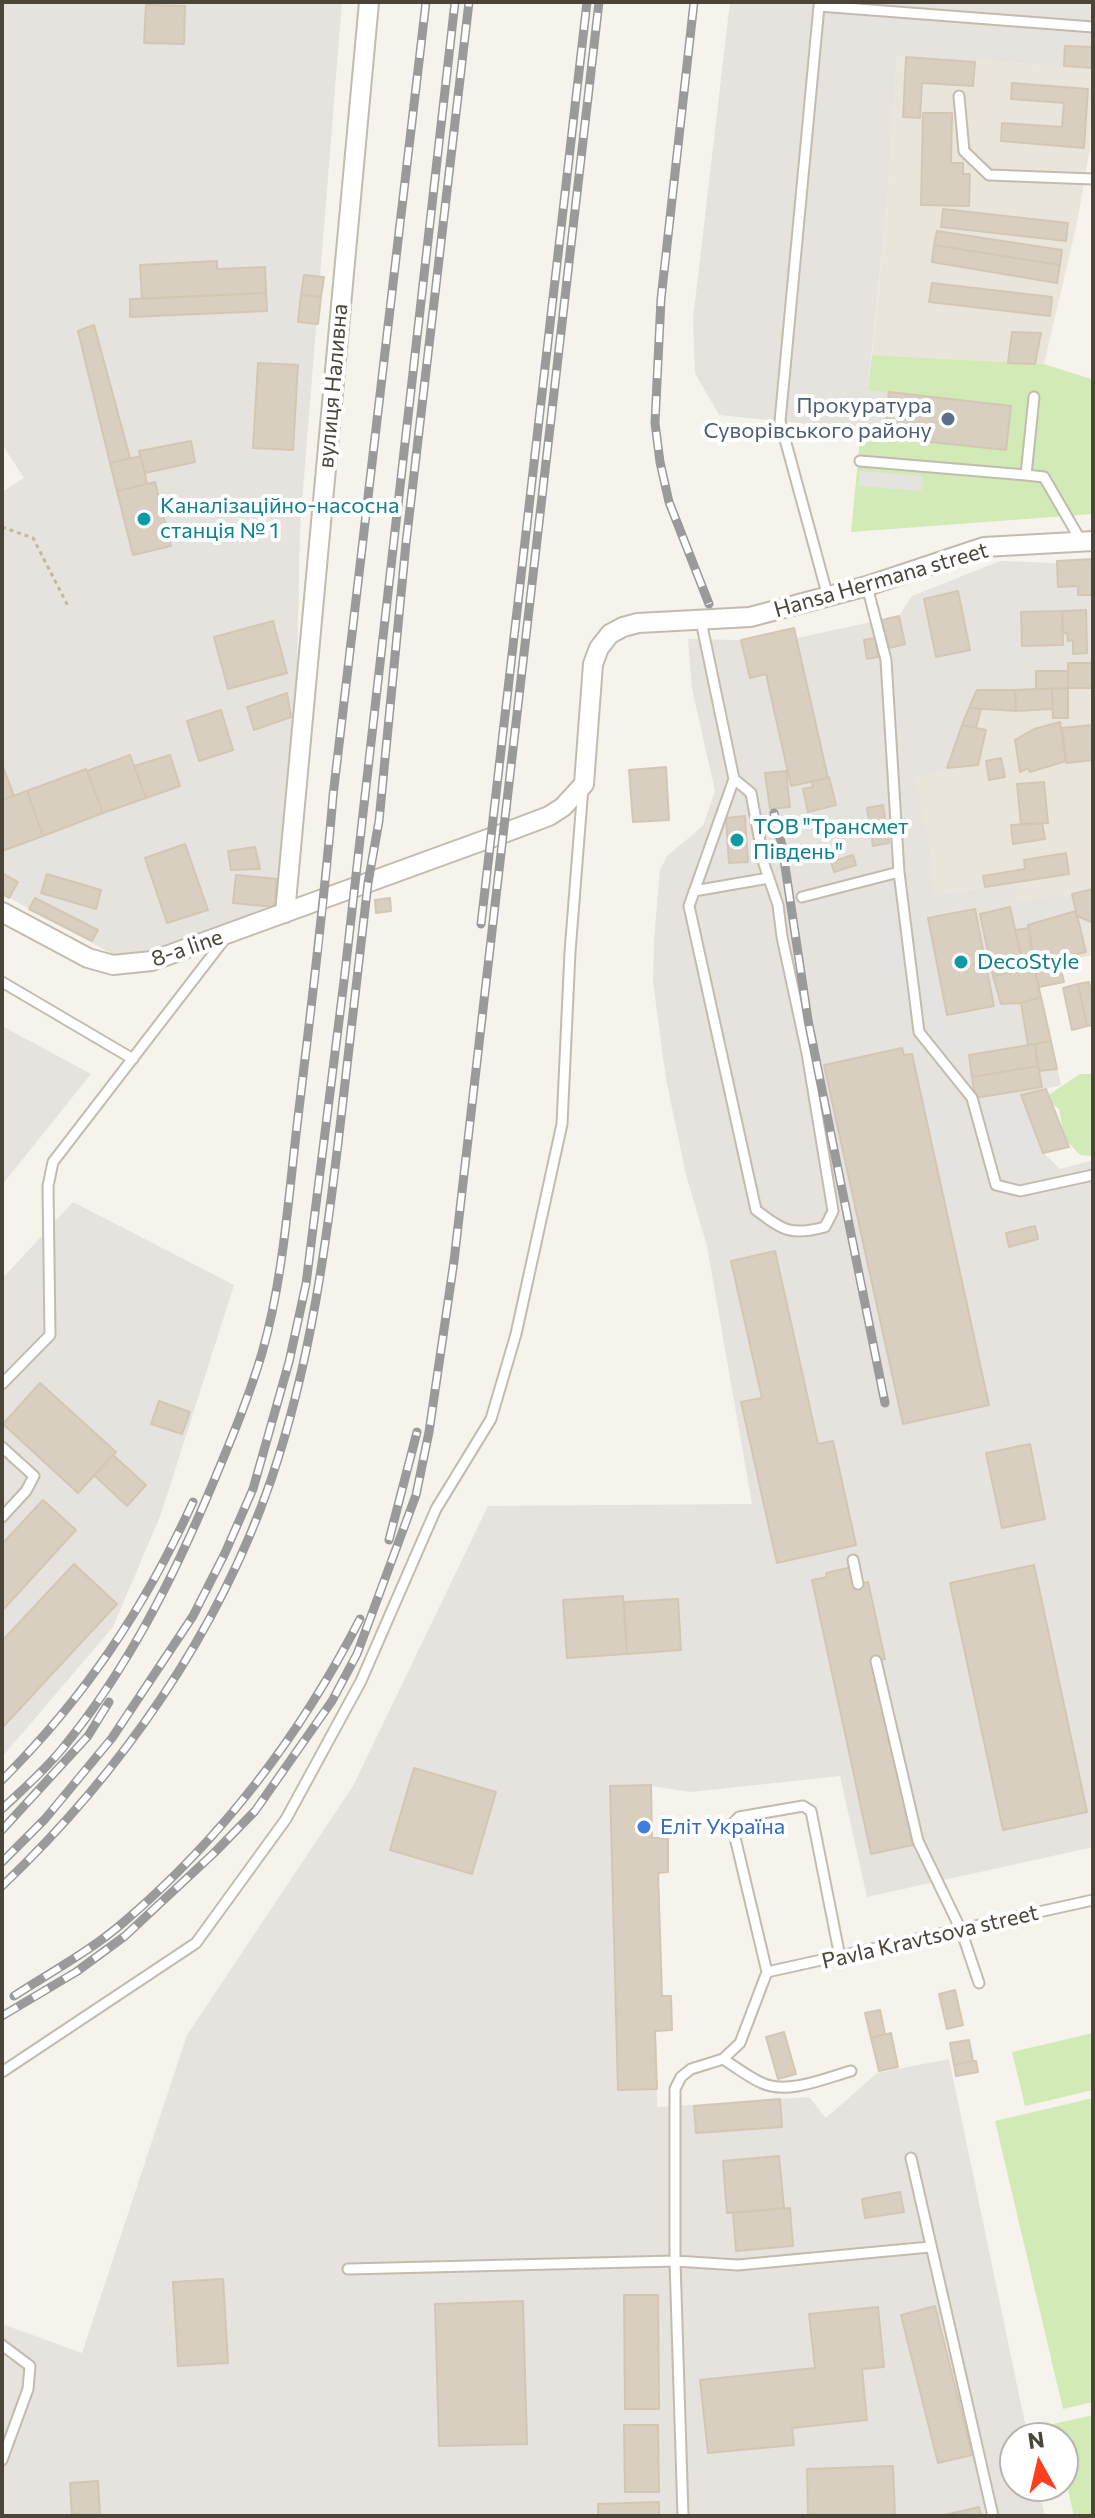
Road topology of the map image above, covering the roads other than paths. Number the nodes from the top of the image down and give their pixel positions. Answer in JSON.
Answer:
{"nodes":[{"id":1,"x":369,"y":2,"type":"edge"},
{"id":2,"x":1093,"y":27,"type":"edge"},
{"id":3,"x":959,"y":96,"type":"dead end"},
{"id":4,"x":1093,"y":179,"type":"edge"},
{"id":5,"x":1034,"y":397,"type":"dead end"},
{"id":6,"x":860,"y":461,"type":"dead end"},
{"id":7,"x":1026,"y":475,"type":"junction"},
{"id":8,"x":1087,"y":541,"type":"edge"},
{"id":9,"x":867,"y":586,"type":"junction"},
{"id":10,"x":828,"y":597,"type":"junction"},
{"id":11,"x":701,"y":621,"type":"junction"},
{"id":12,"x":734,"y":779,"type":"junction"},
{"id":13,"x":584,"y":784,"type":"junction"},
{"id":14,"x":899,"y":872,"type":"junction"},
{"id":15,"x":769,"y":878,"type":"junction"},
{"id":16,"x":694,"y":891,"type":"junction"},
{"id":17,"x":802,"y":897,"type":"dead end"},
{"id":18,"x":2,"y":912,"type":"edge"},
{"id":19,"x":285,"y":913,"type":"junction"},
{"id":20,"x":229,"y":934,"type":"junction"},
{"id":21,"x":2,"y":982,"type":"edge"},
{"id":22,"x":133,"y":1059,"type":"junction"},
{"id":23,"x":1093,"y":1175,"type":"edge"},
{"id":24,"x":2,"y":1384,"type":"edge"},
{"id":25,"x":2,"y":1447,"type":"edge"},
{"id":26,"x":2,"y":1517,"type":"edge"},
{"id":27,"x":853,"y":1560,"type":"dead end"},
{"id":28,"x":858,"y":1584,"type":"dead end"},
{"id":29,"x":876,"y":1661,"type":"dead end"},
{"id":30,"x":1093,"y":1900,"type":"edge"},
{"id":31,"x":961,"y":1930,"type":"junction"},
{"id":32,"x":840,"y":1957,"type":"junction"},
{"id":33,"x":767,"y":1972,"type":"junction"},
{"id":34,"x":979,"y":1983,"type":"dead end"},
{"id":35,"x":723,"y":2059,"type":"junction"},
{"id":36,"x":851,"y":2071,"type":"dead end"},
{"id":37,"x":2,"y":2072,"type":"edge"},
{"id":38,"x":911,"y":2158,"type":"dead end"},
{"id":39,"x":930,"y":2247,"type":"junction"},
{"id":40,"x":675,"y":2261,"type":"junction"},
{"id":41,"x":348,"y":2269,"type":"dead end"},
{"id":42,"x":2,"y":2345,"type":"edge"},
{"id":43,"x":2,"y":2460,"type":"edge"},
{"id":44,"x":683,"y":2516,"type":"edge"},
{"id":45,"x":993,"y":2516,"type":"edge"}],
"edges":[{"from":1,"to":19,"type":"street","name":"вулиця Наливна"},
{"from":2,"to":10,"type":"lane"},
{"from":3,"to":4,"type":"lane"},
{"from":5,"to":7,"type":"lane"},
{"from":6,"to":7,"type":"lane"},
{"from":7,"to":8,"type":"lane"},
{"from":8,"to":9,"type":"street","name":"Hansa Hermana street"},
{"from":9,"to":10,"type":"street","name":"Hansa Hermana street"},
{"from":9,"to":14,"type":"lane"},
{"from":10,"to":11,"type":"street","name":"Hansa Hermana street"},
{"from":11,"to":12,"type":"lane"},
{"from":11,"to":13,"type":"street","name":"Hansa Hermana street"},
{"from":12,"to":15,"type":"lane"},
{"from":12,"to":16,"type":"lane"},
{"from":13,"to":19,"type":"street","name":"8-a line"},
{"from":13,"to":37,"type":"lane"},
{"from":14,"to":17,"type":"lane"},
{"from":14,"to":23,"type":"lane"},
{"from":15,"to":16,"type":"lane"},
{"from":15,"to":16,"type":"lane"},
{"from":18,"to":20,"type":"street","name":"8-a line"},
{"from":19,"to":20,"type":"street","name":"8-a line"},
{"from":20,"to":22,"type":"lane"},
{"from":21,"to":22,"type":"lane"},
{"from":22,"to":24,"type":"lane"},
{"from":25,"to":26,"type":"lane"},
{"from":27,"to":28,"type":"lane"},
{"from":29,"to":31,"type":"lane"},
{"from":30,"to":31,"type":"lane","name":"Pavla Kravtsova street"},
{"from":31,"to":32,"type":"lane","name":"Pavla Kravtsova street"},
{"from":31,"to":34,"type":"lane"},
{"from":32,"to":33,"type":"lane","name":"Pavla Kravtsova street"},
{"from":32,"to":33,"type":"lane"},
{"from":33,"to":35,"type":"lane"},
{"from":35,"to":36,"type":"lane"},
{"from":35,"to":40,"type":"lane"},
{"from":38,"to":39,"type":"lane"},
{"from":39,"to":40,"type":"lane"},
{"from":39,"to":45,"type":"lane"},
{"from":40,"to":41,"type":"lane"},
{"from":40,"to":44,"type":"lane"},
{"from":42,"to":43,"type":"lane"}]}
